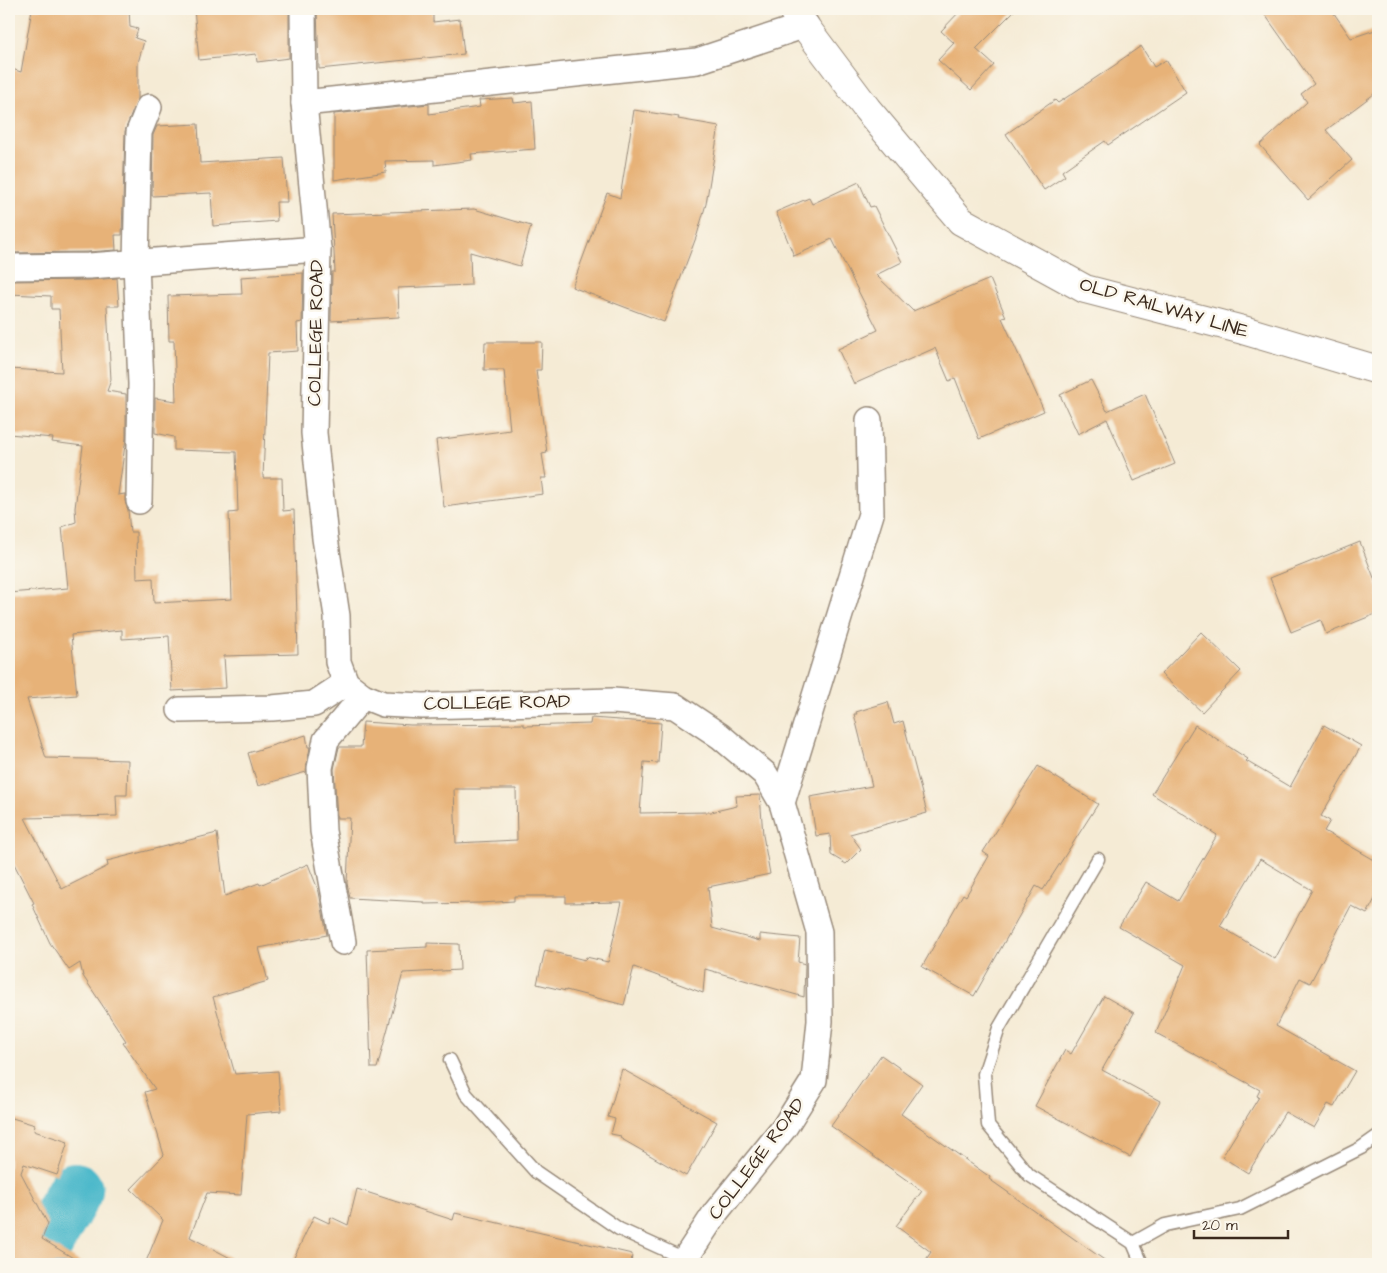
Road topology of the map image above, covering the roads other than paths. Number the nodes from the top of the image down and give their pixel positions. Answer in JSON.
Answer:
{"nodes":[{"id":1,"x":303,"y":10,"type":"dead end"},
{"id":2,"x":799,"y":17,"type":"edge"},
{"id":3,"x":304,"y":103,"type":"junction"},
{"id":4,"x":149,"y":107,"type":"dead end"},
{"id":5,"x":318,"y":249,"type":"junction"},
{"id":6,"x":136,"y":262,"type":"junction"},
{"id":7,"x":9,"y":266,"type":"edge"},
{"id":8,"x":1378,"y":370,"type":"edge"},
{"id":9,"x":869,"y":420,"type":"dead end"},
{"id":10,"x":139,"y":501,"type":"dead end"},
{"id":11,"x":354,"y":689,"type":"junction"},
{"id":12,"x":180,"y":710,"type":"dead end"},
{"id":13,"x":782,"y":803,"type":"junction"},
{"id":14,"x":1098,"y":859,"type":"dead end"},
{"id":15,"x":343,"y":942,"type":"dead end"},
{"id":16,"x":450,"y":1060,"type":"dead end"},
{"id":17,"x":1378,"y":1136,"type":"edge"},
{"id":18,"x":1133,"y":1243,"type":"junction"},
{"id":19,"x":684,"y":1262,"type":"edge"},
{"id":20,"x":1142,"y":1264,"type":"edge"}],
"edges":[{"from":1,"to":3,"type":"street","name":"COLLEGE ROAD"},
{"from":2,"to":3,"type":"street"},
{"from":2,"to":8,"type":"street","name":"OLD RAILWAY LINE"},
{"from":3,"to":5,"type":"street","name":"COLLEGE ROAD"},
{"from":4,"to":6,"type":"street"},
{"from":5,"to":6,"type":"street"},
{"from":5,"to":11,"type":"street","name":"COLLEGE ROAD"},
{"from":6,"to":7,"type":"street"},
{"from":6,"to":10,"type":"street"},
{"from":9,"to":13,"type":"street"},
{"from":11,"to":12,"type":"street"},
{"from":11,"to":13,"type":"street","name":"COLLEGE ROAD"},
{"from":11,"to":15,"type":"street"},
{"from":13,"to":19,"type":"street","name":"COLLEGE ROAD"},
{"from":14,"to":18,"type":"lane"},
{"from":16,"to":19,"type":"lane"},
{"from":17,"to":18,"type":"lane"},
{"from":18,"to":20,"type":"lane"}]}
